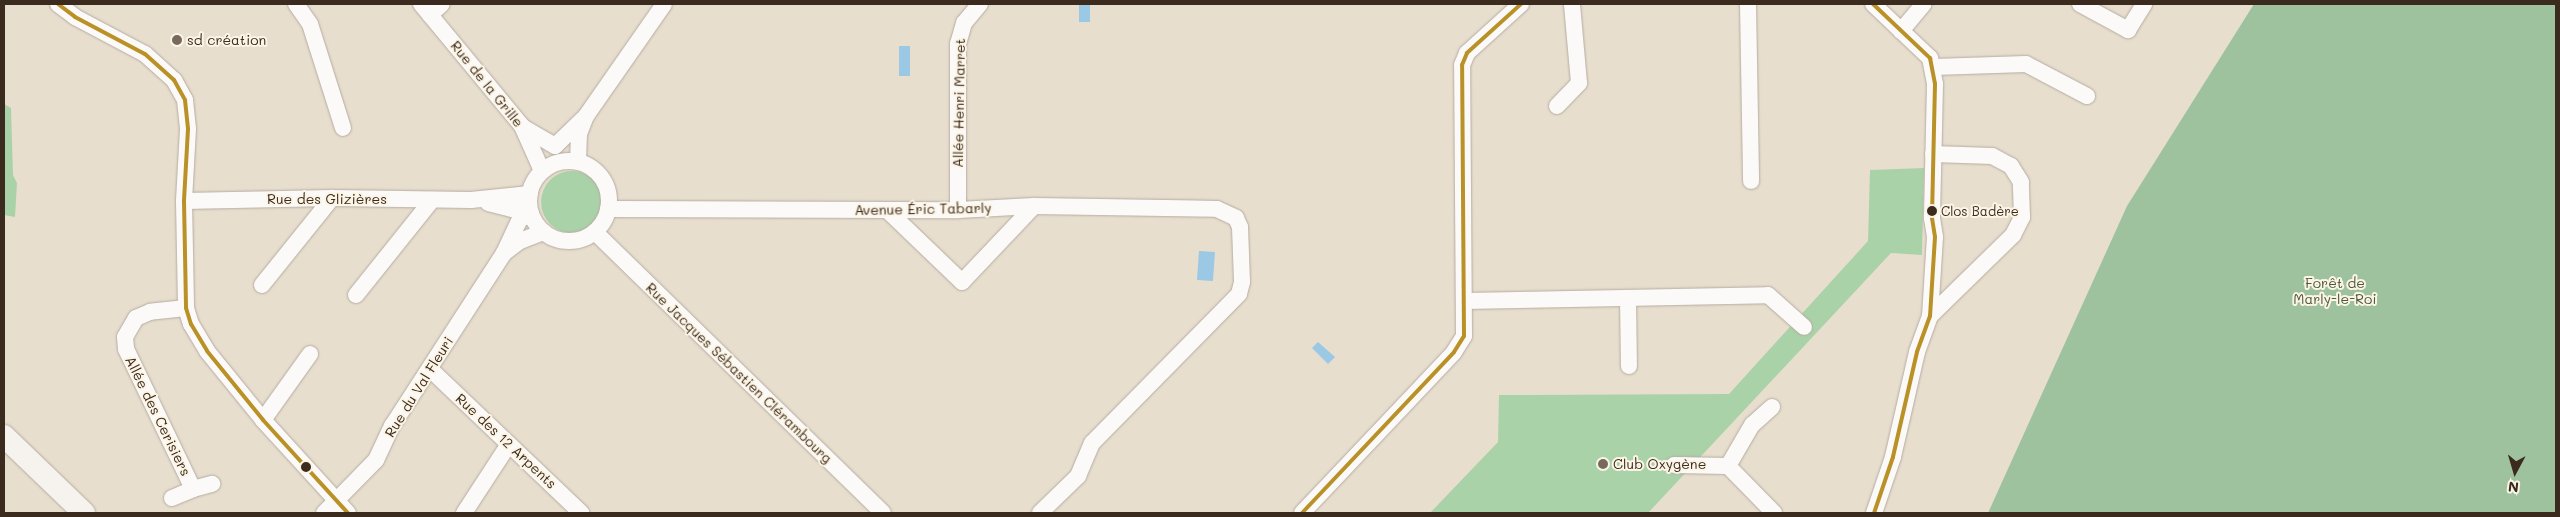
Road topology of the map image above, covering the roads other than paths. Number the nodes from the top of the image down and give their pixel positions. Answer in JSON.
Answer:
{"nodes":[{"id":1,"x":58,"y":4,"type":"edge"},
{"id":2,"x":296,"y":4,"type":"edge"},
{"id":3,"x":664,"y":4,"type":"edge"},
{"id":4,"x":980,"y":4,"type":"edge"},
{"id":5,"x":1521,"y":4,"type":"edge"},
{"id":6,"x":1572,"y":4,"type":"edge"},
{"id":7,"x":1748,"y":4,"type":"edge"},
{"id":8,"x":1873,"y":4,"type":"edge"},
{"id":9,"x":1924,"y":4,"type":"edge"},
{"id":10,"x":2080,"y":4,"type":"edge"},
{"id":11,"x":2144,"y":4,"type":"edge"},
{"id":12,"x":431,"y":7,"type":"edge"},
{"id":13,"x":1901,"y":31,"type":"junction"},
{"id":14,"x":1934,"y":68,"type":"junction"},
{"id":15,"x":2087,"y":96,"type":"dead end"},
{"id":16,"x":1556,"y":106,"type":"dead end"},
{"id":17,"x":586,"y":116,"type":"junction"},
{"id":18,"x":522,"y":126,"type":"junction"},
{"id":19,"x":343,"y":128,"type":"dead end"},
{"id":20,"x":1933,"y":154,"type":"junction"},
{"id":21,"x":565,"y":156,"type":"junction"},
{"id":22,"x":542,"y":171,"type":"junction"},
{"id":23,"x":1752,"y":181,"type":"dead end"},
{"id":24,"x":530,"y":194,"type":"junction"},
{"id":25,"x":332,"y":198,"type":"junction"},
{"id":26,"x":432,"y":200,"type":"junction"},
{"id":27,"x":471,"y":200,"type":"junction"},
{"id":28,"x":184,"y":201,"type":"junction"},
{"id":29,"x":1034,"y":206,"type":"junction"},
{"id":30,"x":608,"y":209,"type":"junction"},
{"id":31,"x":887,"y":210,"type":"junction"},
{"id":32,"x":958,"y":210,"type":"junction"},
{"id":33,"x":531,"y":214,"type":"junction"},
{"id":34,"x":543,"y":232,"type":"junction"},
{"id":35,"x":595,"y":232,"type":"junction"},
{"id":36,"x":504,"y":252,"type":"junction"},
{"id":37,"x":262,"y":285,"type":"dead end"},
{"id":38,"x":356,"y":295,"type":"dead end"},
{"id":39,"x":1628,"y":298,"type":"junction"},
{"id":40,"x":1465,"y":301,"type":"junction"},
{"id":41,"x":186,"y":308,"type":"junction"},
{"id":42,"x":1930,"y":316,"type":"junction"},
{"id":43,"x":1804,"y":327,"type":"dead end"},
{"id":44,"x":310,"y":354,"type":"dead end"},
{"id":45,"x":1629,"y":366,"type":"dead end"},
{"id":46,"x":430,"y":369,"type":"junction"},
{"id":47,"x":1772,"y":408,"type":"dead end"},
{"id":48,"x":263,"y":420,"type":"junction"},
{"id":49,"x":4,"y":436,"type":"edge"},
{"id":50,"x":510,"y":444,"type":"junction"},
{"id":51,"x":1674,"y":465,"type":"dead end"},
{"id":52,"x":1728,"y":466,"type":"junction"},
{"id":53,"x":212,"y":484,"type":"dead end"},
{"id":54,"x":193,"y":489,"type":"junction"},
{"id":55,"x":172,"y":498,"type":"dead end"},
{"id":56,"x":343,"y":508,"type":"edge"},
{"id":57,"x":84,"y":513,"type":"edge"},
{"id":58,"x":324,"y":513,"type":"edge"},
{"id":59,"x":464,"y":513,"type":"edge"},
{"id":60,"x":581,"y":513,"type":"edge"},
{"id":61,"x":883,"y":513,"type":"edge"},
{"id":62,"x":1040,"y":513,"type":"edge"},
{"id":63,"x":1302,"y":513,"type":"edge"},
{"id":64,"x":1774,"y":513,"type":"edge"},
{"id":65,"x":1874,"y":513,"type":"edge"}],
"edges":[{"from":1,"to":28,"type":"street"},
{"from":2,"to":19,"type":"street"},
{"from":3,"to":17,"type":"street"},
{"from":4,"to":32,"type":"street","name":"Allée Henri Marret"},
{"from":5,"to":40,"type":"street"},
{"from":6,"to":16,"type":"street"},
{"from":7,"to":23,"type":"street"},
{"from":8,"to":13,"type":"street"},
{"from":9,"to":13,"type":"street"},
{"from":10,"to":11,"type":"street"},
{"from":12,"to":18,"type":"street","name":"Rue de la Grille"},
{"from":13,"to":14,"type":"street"},
{"from":14,"to":15,"type":"street"},
{"from":14,"to":20,"type":"street"},
{"from":17,"to":21,"type":"street"},
{"from":17,"to":21,"type":"street"},
{"from":18,"to":21,"type":"street"},
{"from":18,"to":22,"type":"street","name":"Rue de la Grille"},
{"from":20,"to":42,"type":"street"},
{"from":20,"to":42,"type":"street"},
{"from":21,"to":22,"type":"street"},
{"from":21,"to":30,"type":"street"},
{"from":22,"to":24,"type":"street"},
{"from":24,"to":27,"type":"street","name":"Rue des Glizières"},
{"from":24,"to":33,"type":"street"},
{"from":25,"to":26,"type":"street","name":"Rue des Glizières"},
{"from":25,"to":28,"type":"street","name":"Rue des Glizières"},
{"from":25,"to":37,"type":"street"},
{"from":26,"to":27,"type":"street","name":"Rue des Glizières"},
{"from":26,"to":38,"type":"street"},
{"from":27,"to":33,"type":"street","name":"Rue des Glizières"},
{"from":28,"to":41,"type":"street"},
{"from":29,"to":31,"type":"street"},
{"from":29,"to":32,"type":"street","name":"Avenue Éric Tabarly"},
{"from":29,"to":62,"type":"street","name":"Avenue Éric Tabarly"},
{"from":30,"to":31,"type":"street","name":"Avenue Éric Tabarly"},
{"from":30,"to":35,"type":"street"},
{"from":31,"to":32,"type":"street","name":"Avenue Éric Tabarly"},
{"from":33,"to":34,"type":"street"},
{"from":33,"to":36,"type":"street","name":"Rue du Val Fleuri"},
{"from":34,"to":35,"type":"street"},
{"from":34,"to":36,"type":"street","name":"Rue du Val Fleuri"},
{"from":35,"to":61,"type":"street","name":"Rue Jacques Sébastien Clérambourg"},
{"from":36,"to":46,"type":"street","name":"Rue du Val Fleuri"},
{"from":39,"to":40,"type":"street"},
{"from":39,"to":43,"type":"street"},
{"from":39,"to":45,"type":"street"},
{"from":40,"to":63,"type":"street"},
{"from":41,"to":48,"type":"street"},
{"from":41,"to":54,"type":"street","name":"Allée des Cerisiers"},
{"from":42,"to":65,"type":"street"},
{"from":44,"to":48,"type":"street"},
{"from":46,"to":50,"type":"street","name":"Rue des 12 Arpents"},
{"from":46,"to":56,"type":"street","name":"Rue du Val Fleuri"},
{"from":47,"to":52,"type":"street"},
{"from":48,"to":56,"type":"street"},
{"from":49,"to":57,"type":"street"},
{"from":50,"to":59,"type":"street"},
{"from":50,"to":60,"type":"street","name":"Rue des 12 Arpents"},
{"from":51,"to":52,"type":"street"},
{"from":52,"to":64,"type":"street"},
{"from":53,"to":54,"type":"street","name":"Allée des Cerisiers"},
{"from":54,"to":55,"type":"street"},
{"from":56,"to":58,"type":"street","name":"Rue du Val Fleuri"}]}
